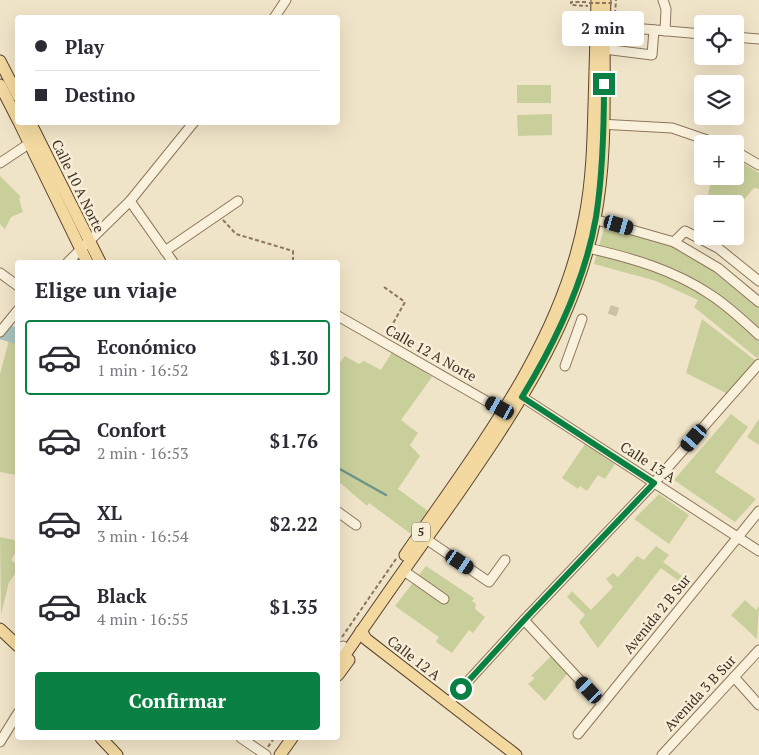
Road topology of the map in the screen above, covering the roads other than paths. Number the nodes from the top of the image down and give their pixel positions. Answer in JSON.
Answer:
{"nodes":[{"id":1,"x":286,"y":0,"type":"edge"},
{"id":2,"x":664,"y":0,"type":"edge"},
{"id":3,"x":609,"y":2,"type":"edge"},
{"id":4,"x":593,"y":3,"type":"edge"},
{"id":5,"x":276,"y":15,"type":"edge"},
{"id":6,"x":600,"y":25,"type":"junction"},
{"id":7,"x":654,"y":30,"type":"junction"},
{"id":8,"x":665,"y":31,"type":"junction"},
{"id":9,"x":694,"y":33,"type":"edge"},
{"id":10,"x":744,"y":37,"type":"edge"},
{"id":11,"x":759,"y":38,"type":"edge"},
{"id":12,"x":604,"y":49,"type":"junction"},
{"id":13,"x":0,"y":61,"type":"edge"},
{"id":14,"x":0,"y":85,"type":"edge"},
{"id":15,"x":15,"y":90,"type":"edge"},
{"id":16,"x":15,"y":115,"type":"edge"},
{"id":17,"x":598,"y":124,"type":"junction"},
{"id":18,"x":21,"y":125,"type":"edge"},
{"id":19,"x":31,"y":125,"type":"edge"},
{"id":20,"x":192,"y":125,"type":"edge"},
{"id":21,"x":694,"y":135,"type":"edge"},
{"id":22,"x":34,"y":141,"type":"junction"},
{"id":23,"x":744,"y":157,"type":"edge"},
{"id":24,"x":0,"y":163,"type":"edge"},
{"id":25,"x":759,"y":166,"type":"edge"},
{"id":26,"x":130,"y":200,"type":"junction"},
{"id":27,"x":238,"y":201,"type":"dead end"},
{"id":28,"x":590,"y":218,"type":"junction"},
{"id":29,"x":674,"y":242,"type":"junction"},
{"id":30,"x":85,"y":246,"type":"junction"},
{"id":31,"x":588,"y":248,"type":"junction"},
{"id":32,"x":165,"y":251,"type":"junction"},
{"id":33,"x":70,"y":260,"type":"edge"},
{"id":34,"x":87,"y":260,"type":"edge"},
{"id":35,"x":98,"y":260,"type":"edge"},
{"id":36,"x":172,"y":260,"type":"edge"},
{"id":37,"x":0,"y":273,"type":"edge"},
{"id":38,"x":759,"y":281,"type":"edge"},
{"id":39,"x":15,"y":284,"type":"edge"},
{"id":40,"x":759,"y":302,"type":"edge"},
{"id":41,"x":15,"y":313,"type":"edge"},
{"id":42,"x":340,"y":317,"type":"edge"},
{"id":43,"x":582,"y":319,"type":"dead end"},
{"id":44,"x":0,"y":332,"type":"edge"},
{"id":45,"x":759,"y":335,"type":"edge"},
{"id":46,"x":759,"y":364,"type":"edge"},
{"id":47,"x":565,"y":366,"type":"dead end"},
{"id":48,"x":518,"y":394,"type":"junction"},
{"id":49,"x":508,"y":413,"type":"junction"},
{"id":50,"x":654,"y":483,"type":"junction"},
{"id":51,"x":759,"y":512,"type":"edge"},
{"id":52,"x":340,"y":513,"type":"edge"},
{"id":53,"x":356,"y":525,"type":"dead end"},
{"id":54,"x":738,"y":536,"type":"junction"},
{"id":55,"x":426,"y":539,"type":"junction"},
{"id":56,"x":759,"y":551,"type":"edge"},
{"id":57,"x":505,"y":560,"type":"dead end"},
{"id":58,"x":404,"y":571,"type":"junction"},
{"id":59,"x":444,"y":599,"type":"dead end"},
{"id":60,"x":524,"y":620,"type":"junction"},
{"id":61,"x":0,"y":629,"type":"edge"},
{"id":62,"x":364,"y":635,"type":"junction"},
{"id":63,"x":15,"y":643,"type":"edge"},
{"id":64,"x":340,"y":647,"type":"edge"},
{"id":65,"x":759,"y":650,"type":"edge"},
{"id":66,"x":340,"y":663,"type":"edge"},
{"id":67,"x":340,"y":672,"type":"edge"},
{"id":68,"x":734,"y":677,"type":"junction"},
{"id":69,"x":448,"y":703,"type":"junction"},
{"id":70,"x":602,"y":704,"type":"junction"},
{"id":71,"x":759,"y":705,"type":"edge"},
{"id":72,"x":15,"y":718,"type":"edge"},
{"id":73,"x":578,"y":734,"type":"dead end"},
{"id":74,"x":103,"y":740,"type":"edge"},
{"id":75,"x":244,"y":740,"type":"edge"},
{"id":76,"x":291,"y":740,"type":"edge"},
{"id":77,"x":0,"y":742,"type":"edge"},
{"id":78,"x":512,"y":754,"type":"edge"},
{"id":79,"x":117,"y":755,"type":"edge"},
{"id":80,"x":266,"y":755,"type":"edge"},
{"id":81,"x":280,"y":755,"type":"edge"},
{"id":82,"x":662,"y":755,"type":"edge"}],
"edges":[{"from":1,"to":5,"type":"street"},
{"from":2,"to":8,"type":"street"},
{"from":3,"to":6,"type":"main road","number":"5"},
{"from":4,"to":6,"type":"main road","number":"5"},
{"from":6,"to":7,"type":"street"},
{"from":6,"to":12,"type":"main road","number":"5"},
{"from":6,"to":17,"type":"main road","number":"5"},
{"from":7,"to":8,"type":"street"},
{"from":7,"to":12,"type":"street"},
{"from":8,"to":9,"type":"street"},
{"from":10,"to":11,"type":"street"},
{"from":12,"to":17,"type":"main road","number":"5"},
{"from":13,"to":15,"type":"main road"},
{"from":14,"to":16,"type":"main road","name":"Calle 10 A Norte"},
{"from":17,"to":21,"type":"street"},
{"from":17,"to":28,"type":"main road","number":"5"},
{"from":18,"to":22,"type":"main road","name":"Calle 10 A Norte"},
{"from":19,"to":22,"type":"main road","name":"Calle 10 A Norte"},
{"from":20,"to":26,"type":"street"},
{"from":22,"to":24,"type":"street"},
{"from":22,"to":30,"type":"main road","name":"Calle 10 A Norte"},
{"from":23,"to":25,"type":"street"},
{"from":26,"to":30,"type":"street"},
{"from":26,"to":32,"type":"street"},
{"from":27,"to":32,"type":"street"},
{"from":28,"to":29,"type":"street"},
{"from":28,"to":31,"type":"main road","number":"5"},
{"from":28,"to":48,"type":"main road","number":"5"},
{"from":29,"to":38,"type":"street"},
{"from":29,"to":40,"type":"street"},
{"from":30,"to":33,"type":"street"},
{"from":30,"to":34,"type":"main road","name":"Calle 10 A Norte"},
{"from":30,"to":35,"type":"main road","name":"Calle 10 A Norte"},
{"from":31,"to":45,"type":"street"},
{"from":31,"to":48,"type":"main road","number":"5"},
{"from":32,"to":36,"type":"street"},
{"from":37,"to":39,"type":"street"},
{"from":41,"to":44,"type":"street"},
{"from":42,"to":49,"type":"street","name":"Calle 12 A Norte"},
{"from":43,"to":47,"type":"street"},
{"from":46,"to":50,"type":"street"},
{"from":48,"to":49,"type":"main road","number":"5"},
{"from":48,"to":50,"type":"street","name":"Calle 13 A"},
{"from":49,"to":55,"type":"main road","number":"5"},
{"from":49,"to":64,"type":"main road","number":"5"},
{"from":50,"to":54,"type":"street","name":"Calle 13 A"},
{"from":50,"to":60,"type":"street"},
{"from":51,"to":54,"type":"street","name":"Avenida 2 B Sur"},
{"from":52,"to":53,"type":"street"},
{"from":54,"to":56,"type":"street","name":"Calle 13 A"},
{"from":54,"to":70,"type":"street","name":"Avenida 2 B Sur"},
{"from":55,"to":57,"type":"street"},
{"from":55,"to":58,"type":"main road","number":"5"},
{"from":58,"to":59,"type":"street"},
{"from":58,"to":62,"type":"main road","number":"5"},
{"from":60,"to":69,"type":"street"},
{"from":60,"to":70,"type":"street"},
{"from":61,"to":63,"type":"main road"},
{"from":62,"to":66,"type":"main road","number":"5"},
{"from":62,"to":67,"type":"main road"},
{"from":62,"to":69,"type":"main road","name":"Calle 12 A"},
{"from":65,"to":68,"type":"street","name":"Avenida 3 B Sur"},
{"from":68,"to":71,"type":"street"},
{"from":68,"to":82,"type":"street","name":"Avenida 3 B Sur"},
{"from":69,"to":78,"type":"main road","name":"Calle 12 A"},
{"from":70,"to":73,"type":"street","name":"Avenida 2 B Sur"},
{"from":72,"to":77,"type":"street"},
{"from":74,"to":79,"type":"main road"},
{"from":75,"to":80,"type":"street"},
{"from":76,"to":81,"type":"main road"}]}
